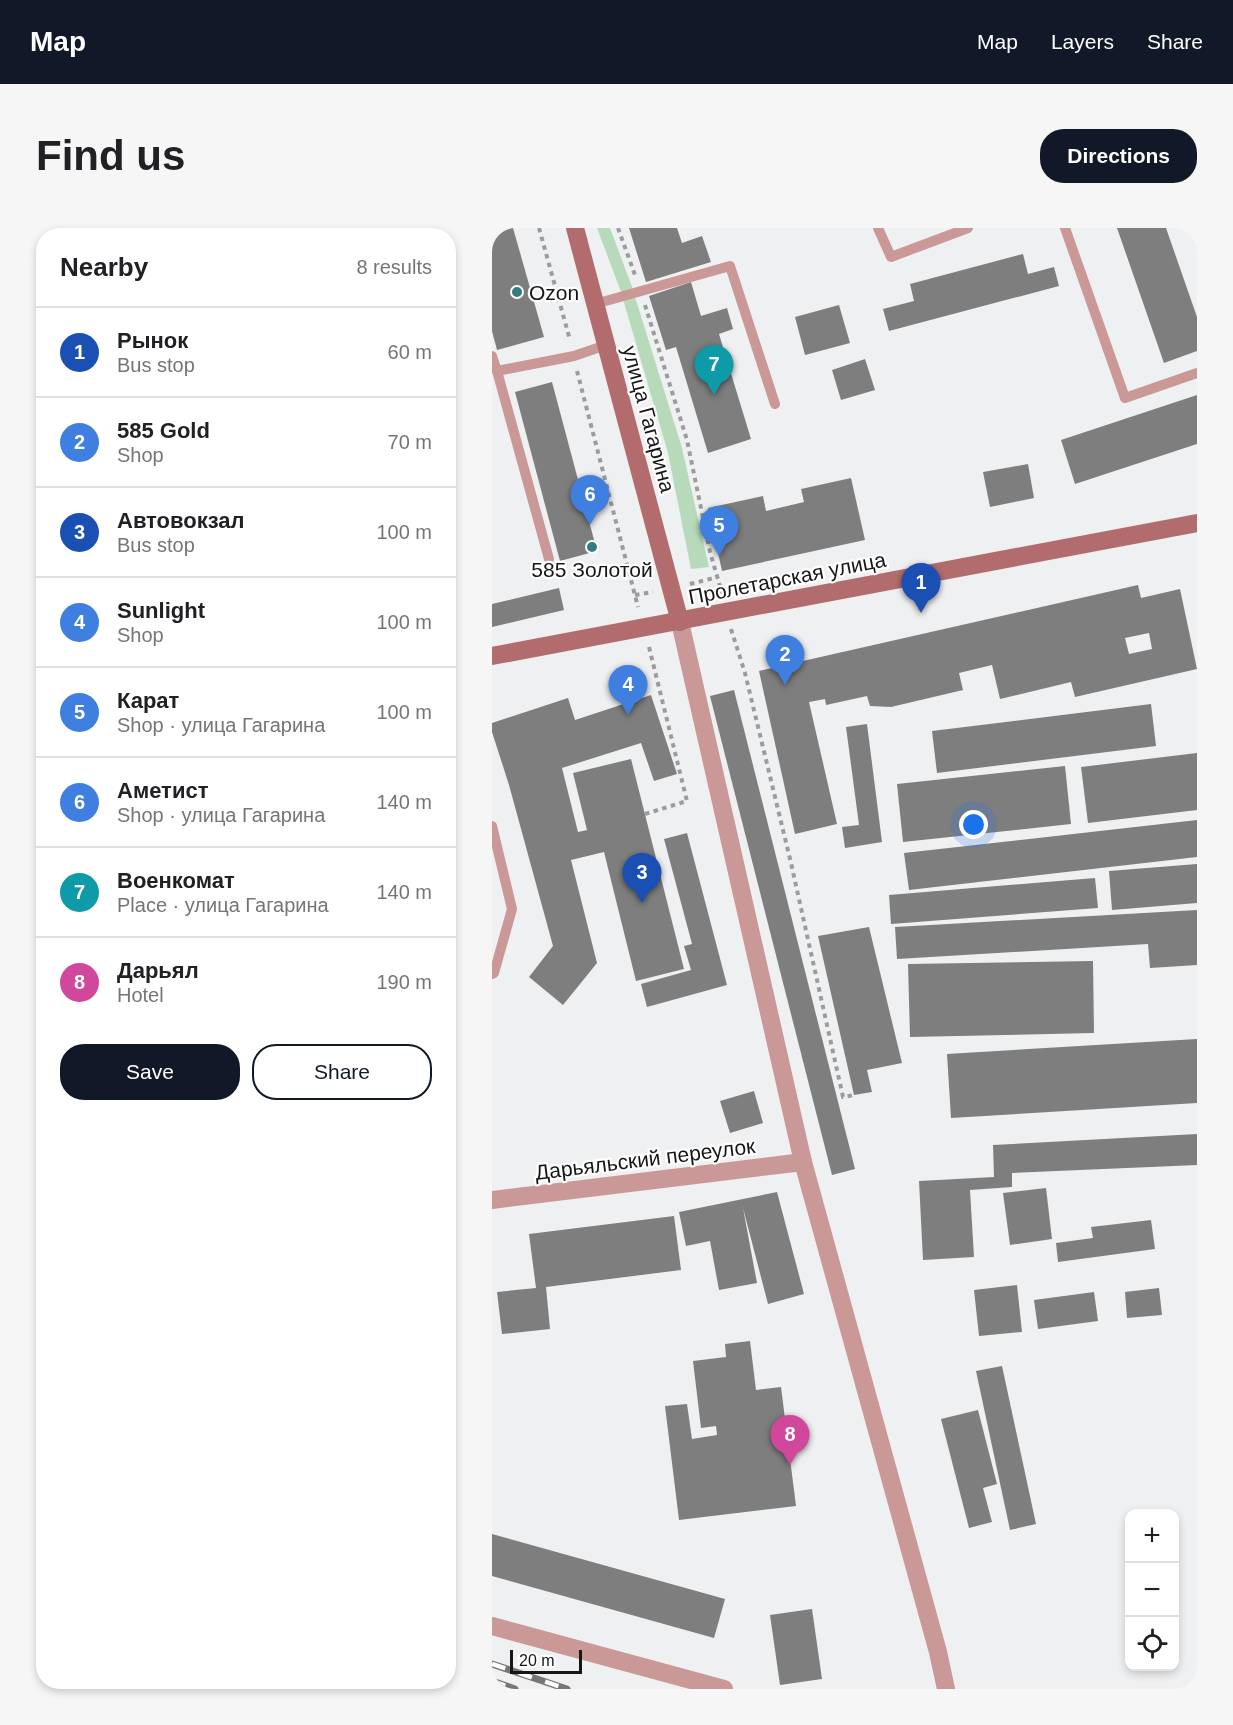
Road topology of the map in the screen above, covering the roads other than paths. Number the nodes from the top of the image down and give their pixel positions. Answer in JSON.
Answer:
{"nodes":[{"id":1,"x":575,"y":228,"type":"edge"},
{"id":2,"x":878,"y":228,"type":"edge"},
{"id":3,"x":968,"y":228,"type":"edge"},
{"id":4,"x":1065,"y":228,"type":"edge"},
{"id":5,"x":595,"y":304,"type":"junction"},
{"id":6,"x":606,"y":345,"type":"junction"},
{"id":7,"x":492,"y":356,"type":"edge"},
{"id":8,"x":496,"y":371,"type":"junction"},
{"id":9,"x":1197,"y":373,"type":"edge"},
{"id":10,"x":775,"y":404,"type":"dead end"},
{"id":11,"x":1197,"y":522,"type":"edge"},
{"id":12,"x":549,"y":559,"type":"dead end"},
{"id":13,"x":680,"y":622,"type":"junction"},
{"id":14,"x":492,"y":656,"type":"edge"},
{"id":15,"x":492,"y":826,"type":"edge"},
{"id":16,"x":492,"y":974,"type":"edge"},
{"id":17,"x":803,"y":1162,"type":"junction"},
{"id":18,"x":492,"y":1200,"type":"edge"},
{"id":19,"x":492,"y":1626,"type":"edge"},
{"id":20,"x":724,"y":1689,"type":"edge"},
{"id":21,"x":946,"y":1689,"type":"edge"}],
"edges":[{"from":1,"to":5,"type":"street","name":"улица Гагарина"},
{"from":2,"to":3,"type":"lane"},
{"from":4,"to":9,"type":"lane"},
{"from":5,"to":6,"type":"street","name":"улица Гагарина"},
{"from":5,"to":10,"type":"lane"},
{"from":6,"to":8,"type":"lane"},
{"from":6,"to":13,"type":"street","name":"улица Гагарина"},
{"from":7,"to":8,"type":"lane"},
{"from":8,"to":12,"type":"lane"},
{"from":11,"to":13,"type":"street","name":"Пролетарская улица"},
{"from":13,"to":14,"type":"street","name":"Пролетарская улица"},
{"from":13,"to":17,"type":"street"},
{"from":15,"to":16,"type":"lane"},
{"from":17,"to":18,"type":"street","name":"Дарьяльский переулок"},
{"from":17,"to":21,"type":"street"},
{"from":19,"to":20,"type":"street"}]}
